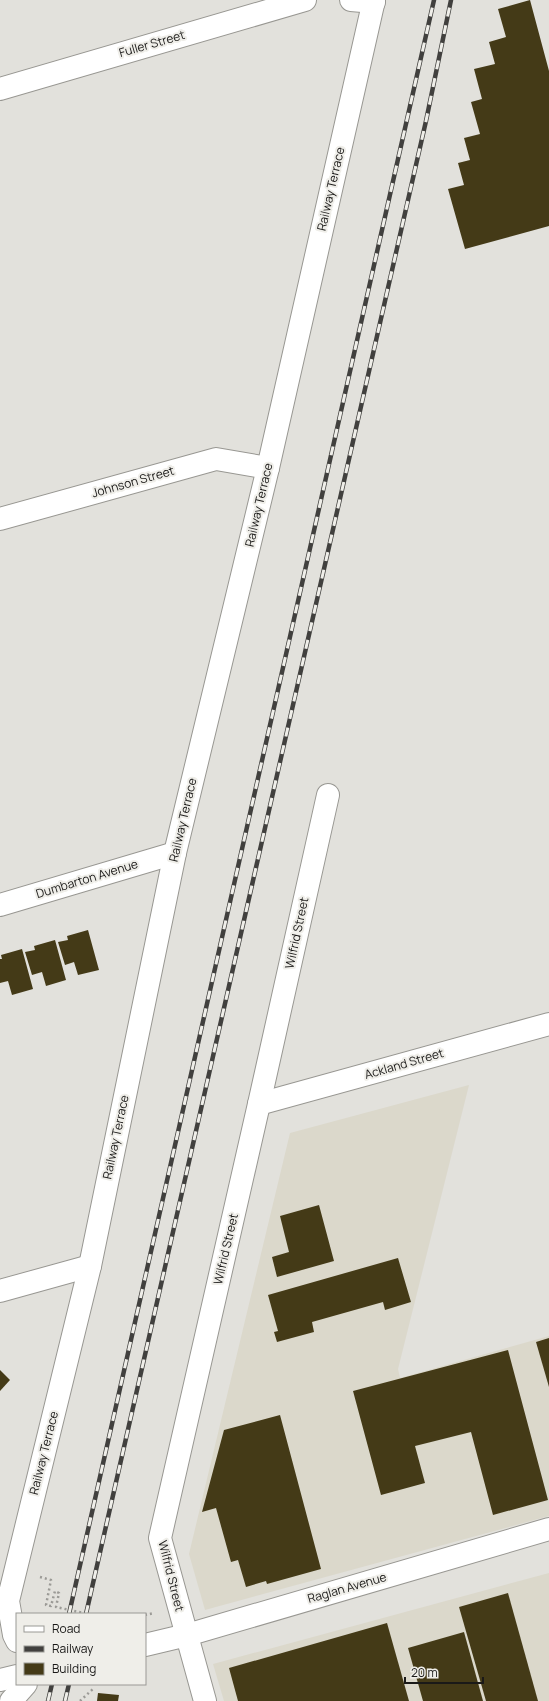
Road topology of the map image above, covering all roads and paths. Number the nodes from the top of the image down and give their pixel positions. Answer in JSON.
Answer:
{"nodes":[{"id":1,"x":305,"y":0,"type":"edge"},
{"id":2,"x":351,"y":0,"type":"edge"},
{"id":3,"x":374,"y":1,"type":"edge"},
{"id":4,"x":0,"y":89,"type":"edge"},
{"id":5,"x":268,"y":468,"type":"junction"},
{"id":6,"x":0,"y":519,"type":"edge"},
{"id":7,"x":328,"y":795,"type":"dead end"},
{"id":8,"x":175,"y":853,"type":"junction"},
{"id":9,"x":0,"y":905,"type":"edge"},
{"id":10,"x":549,"y":1024,"type":"edge"},
{"id":11,"x":259,"y":1104,"type":"junction"},
{"id":12,"x":90,"y":1266,"type":"junction"},
{"id":13,"x":0,"y":1291,"type":"edge"},
{"id":14,"x":549,"y":1529,"type":"edge"},
{"id":15,"x":38,"y":1576,"type":"dead end"},
{"id":16,"x":83,"y":1613,"type":"edge"},
{"id":17,"x":154,"y":1613,"type":"dead end"},
{"id":18,"x":146,"y":1615,"type":"edge"},
{"id":19,"x":187,"y":1635,"type":"junction"},
{"id":20,"x":16,"y":1639,"type":"edge"},
{"id":21,"x":146,"y":1645,"type":"edge"},
{"id":22,"x":16,"y":1676,"type":"edge"},
{"id":23,"x":0,"y":1680,"type":"edge"},
{"id":24,"x":25,"y":1685,"type":"edge"},
{"id":25,"x":94,"y":1688,"type":"dead end"},
{"id":26,"x":12,"y":1701,"type":"edge"},
{"id":27,"x":80,"y":1701,"type":"edge"},
{"id":28,"x":205,"y":1701,"type":"edge"}],
"edges":[{"from":1,"to":4,"type":"street","name":"Fuller Street"},
{"from":2,"to":3,"type":"street"},
{"from":3,"to":5,"type":"street","name":"Railway Terrace"},
{"from":5,"to":6,"type":"street","name":"Johnson Street"},
{"from":5,"to":8,"type":"street","name":"Railway Terrace"},
{"from":7,"to":11,"type":"street","name":"Wilfrid Street"},
{"from":8,"to":9,"type":"street","name":"Dumbarton Avenue"},
{"from":8,"to":12,"type":"street","name":"Railway Terrace"},
{"from":10,"to":11,"type":"street","name":"Ackland Street"},
{"from":11,"to":19,"type":"street","name":"Wilfrid Street"},
{"from":12,"to":13,"type":"street"},
{"from":12,"to":20,"type":"street","name":"Railway Terrace"},
{"from":14,"to":19,"type":"street","name":"Raglan Avenue"},
{"from":15,"to":16,"type":"path"},
{"from":17,"to":18,"type":"path"},
{"from":19,"to":21,"type":"street","name":"Raglan Avenue"},
{"from":19,"to":28,"type":"street","name":"Wilfrid Street"},
{"from":22,"to":23,"type":"street"},
{"from":24,"to":26,"type":"street"},
{"from":25,"to":27,"type":"path"}]}
